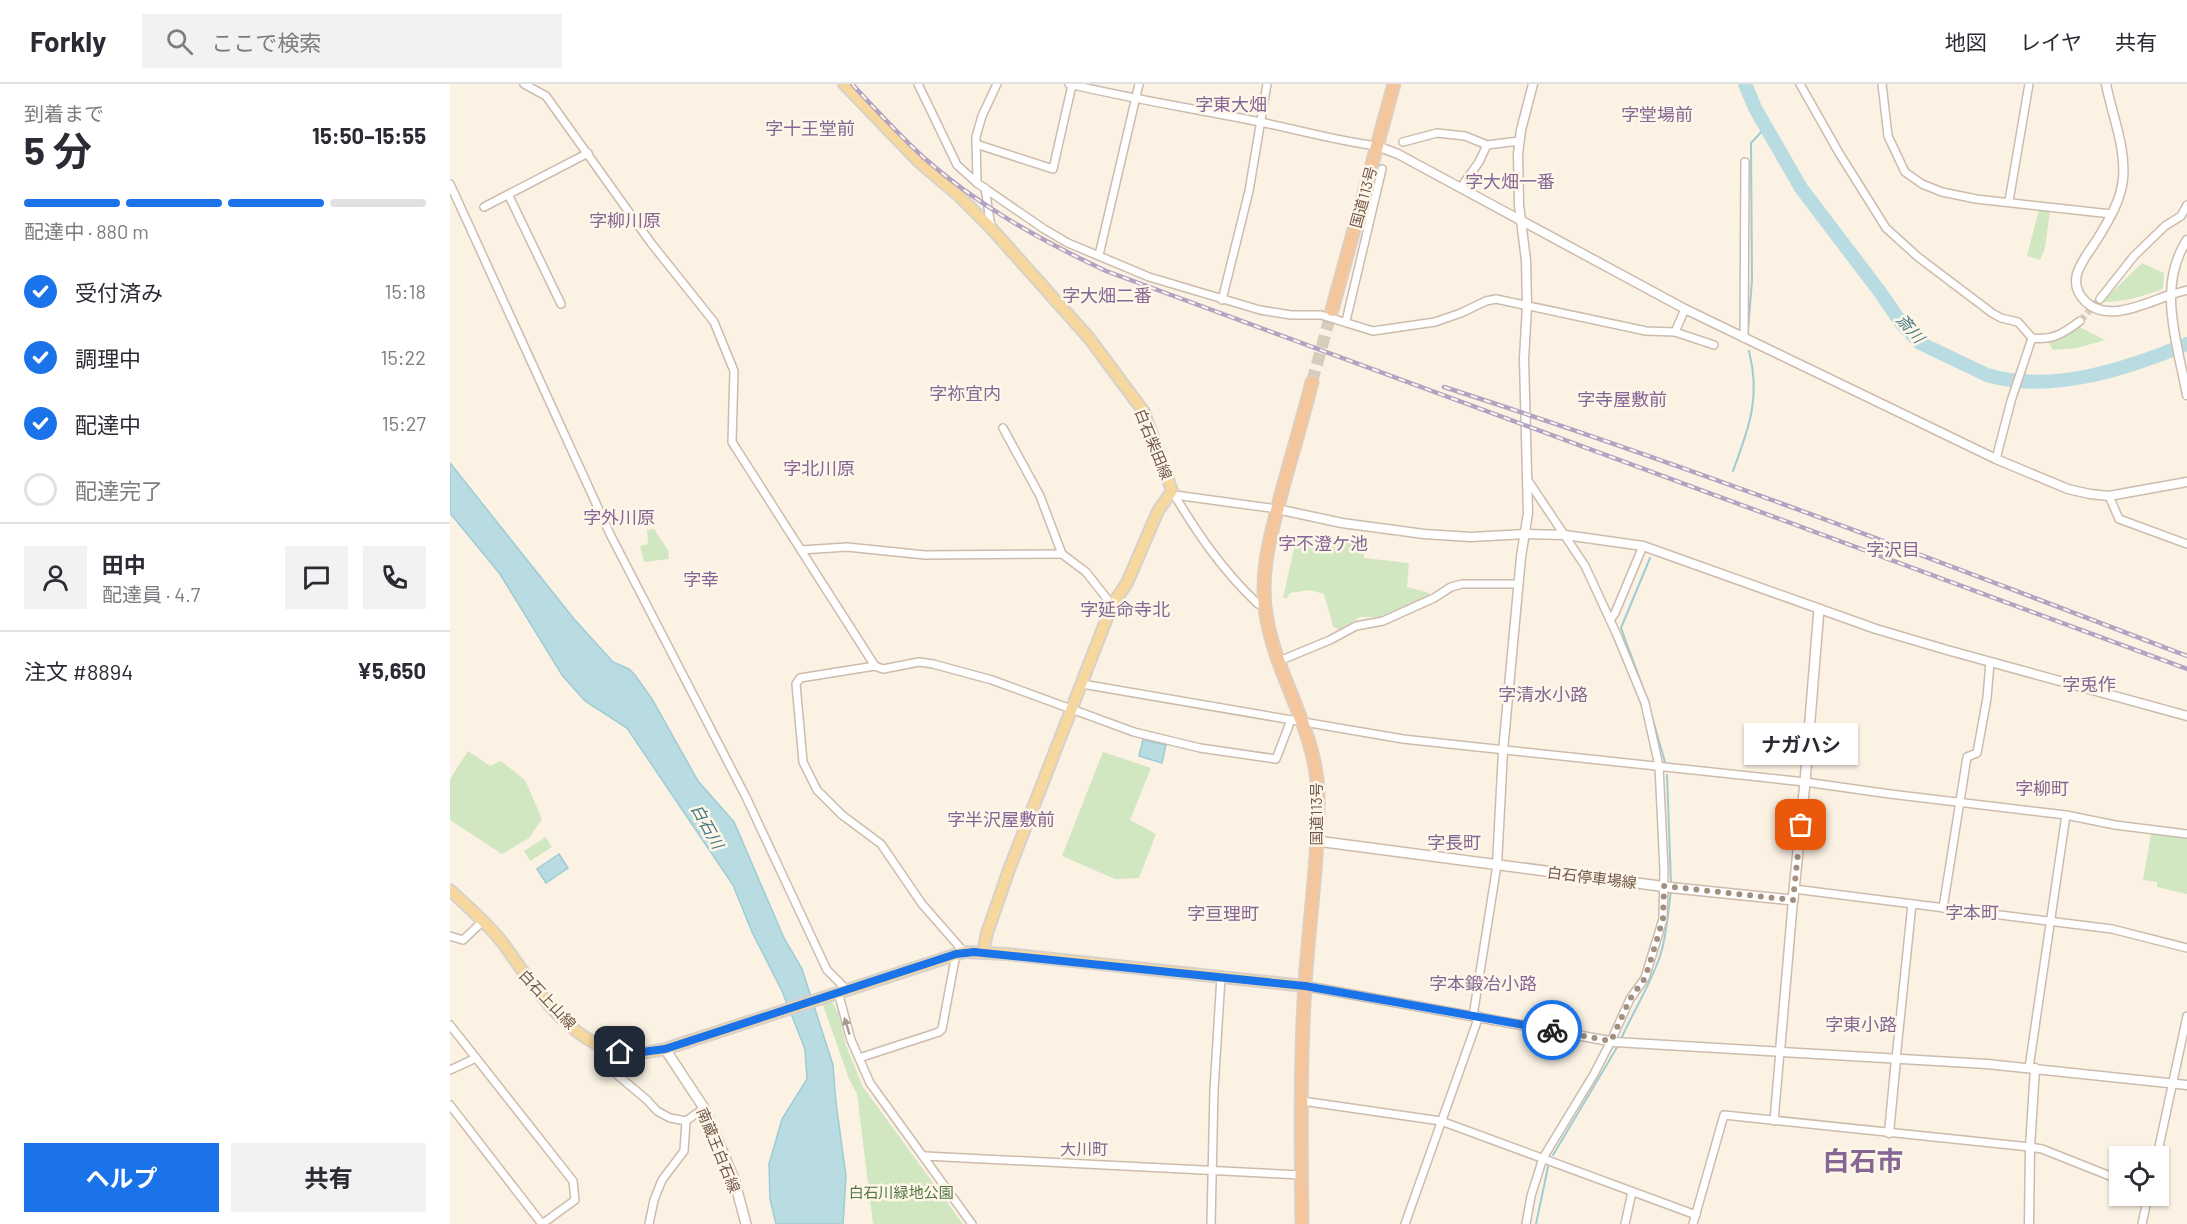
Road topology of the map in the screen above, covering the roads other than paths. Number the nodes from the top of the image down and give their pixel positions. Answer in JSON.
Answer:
{"nodes":[{"id":1,"x":524,"y":84,"type":"edge"},
{"id":2,"x":844,"y":84,"type":"edge"},
{"id":3,"x":918,"y":84,"type":"edge"},
{"id":4,"x":997,"y":84,"type":"edge"},
{"id":5,"x":1071,"y":84,"type":"edge"},
{"id":6,"x":1139,"y":84,"type":"edge"},
{"id":7,"x":1267,"y":84,"type":"edge"},
{"id":8,"x":1394,"y":84,"type":"edge"},
{"id":9,"x":1533,"y":84,"type":"edge"},
{"id":10,"x":1800,"y":84,"type":"edge"},
{"id":11,"x":1882,"y":84,"type":"edge"},
{"id":12,"x":2029,"y":84,"type":"edge"},
{"id":13,"x":2105,"y":84,"type":"edge"},
{"id":14,"x":1136,"y":99,"type":"junction"},
{"id":15,"x":1260,"y":122,"type":"junction"},
{"id":16,"x":1519,"y":141,"type":"junction"},
{"id":17,"x":1403,"y":142,"type":"dead end"},
{"id":18,"x":976,"y":144,"type":"junction"},
{"id":19,"x":1487,"y":145,"type":"junction"},
{"id":20,"x":1377,"y":146,"type":"junction"},
{"id":21,"x":588,"y":153,"type":"junction"},
{"id":22,"x":1745,"y":162,"type":"dead end"},
{"id":23,"x":1382,"y":170,"type":"dead end"},
{"id":24,"x":977,"y":183,"type":"junction"},
{"id":25,"x":450,"y":184,"type":"edge"},
{"id":26,"x":985,"y":188,"type":"junction"},
{"id":27,"x":1461,"y":188,"type":"junction"},
{"id":28,"x":509,"y":196,"type":"junction"},
{"id":29,"x":2009,"y":201,"type":"junction"},
{"id":30,"x":2187,"y":205,"type":"edge"},
{"id":31,"x":484,"y":207,"type":"dead end"},
{"id":32,"x":2111,"y":214,"type":"junction"},
{"id":33,"x":1520,"y":220,"type":"junction"},
{"id":34,"x":991,"y":228,"type":"junction"},
{"id":35,"x":2187,"y":240,"type":"edge"},
{"id":36,"x":1099,"y":255,"type":"junction"},
{"id":37,"x":2187,"y":290,"type":"edge"},
{"id":38,"x":2170,"y":296,"type":"junction"},
{"id":39,"x":2100,"y":299,"type":"tunnel mouth"},
{"id":40,"x":1222,"y":300,"type":"junction"},
{"id":41,"x":561,"y":304,"type":"dead end"},
{"id":42,"x":1527,"y":306,"type":"junction"},
{"id":43,"x":1332,"y":309,"type":"tunnel mouth"},
{"id":44,"x":1685,"y":309,"type":"junction"},
{"id":45,"x":1346,"y":321,"type":"junction"},
{"id":46,"x":2080,"y":321,"type":"tunnel mouth"},
{"id":47,"x":1675,"y":332,"type":"junction"},
{"id":48,"x":2032,"y":338,"type":"junction"},
{"id":49,"x":1744,"y":339,"type":"junction"},
{"id":50,"x":1714,"y":345,"type":"dead end"},
{"id":51,"x":1312,"y":381,"type":"tunnel mouth"},
{"id":52,"x":2187,"y":395,"type":"edge"},
{"id":53,"x":1003,"y":428,"type":"dead end"},
{"id":54,"x":1996,"y":459,"type":"junction"},
{"id":55,"x":1527,"y":479,"type":"junction"},
{"id":56,"x":2187,"y":482,"type":"edge"},
{"id":57,"x":1174,"y":493,"type":"junction"},
{"id":58,"x":2109,"y":496,"type":"junction"},
{"id":59,"x":1277,"y":509,"type":"junction"},
{"id":60,"x":1526,"y":534,"type":"junction"},
{"id":61,"x":1564,"y":535,"type":"junction"},
{"id":62,"x":2187,"y":544,"type":"edge"},
{"id":63,"x":1643,"y":546,"type":"junction"},
{"id":64,"x":801,"y":550,"type":"junction"},
{"id":65,"x":1062,"y":554,"type":"junction"},
{"id":66,"x":1518,"y":584,"type":"junction"},
{"id":67,"x":1264,"y":604,"type":"junction"},
{"id":68,"x":1113,"y":605,"type":"junction"},
{"id":69,"x":1819,"y":609,"type":"junction"},
{"id":70,"x":1610,"y":620,"type":"junction"},
{"id":71,"x":1279,"y":661,"type":"junction"},
{"id":72,"x":1990,"y":662,"type":"junction"},
{"id":73,"x":876,"y":666,"type":"junction"},
{"id":74,"x":1082,"y":684,"type":"junction"},
{"id":75,"x":1072,"y":710,"type":"junction"},
{"id":76,"x":2187,"y":716,"type":"edge"},
{"id":77,"x":1297,"y":721,"type":"junction"},
{"id":78,"x":1503,"y":751,"type":"junction"},
{"id":79,"x":1659,"y":766,"type":"junction"},
{"id":80,"x":1805,"y":782,"type":"junction"},
{"id":81,"x":1959,"y":802,"type":"junction"},
{"id":82,"x":2066,"y":816,"type":"junction"},
{"id":83,"x":2187,"y":834,"type":"edge"},
{"id":84,"x":1317,"y":841,"type":"junction"},
{"id":85,"x":1497,"y":865,"type":"junction"},
{"id":86,"x":1668,"y":887,"type":"junction"},
{"id":87,"x":1794,"y":889,"type":"junction"},
{"id":88,"x":450,"y":890,"type":"edge"},
{"id":89,"x":1793,"y":900,"type":"junction"},
{"id":90,"x":1912,"y":904,"type":"junction"},
{"id":91,"x":1943,"y":908,"type":"junction"},
{"id":92,"x":483,"y":921,"type":"junction"},
{"id":93,"x":2050,"y":921,"type":"junction"},
{"id":94,"x":450,"y":936,"type":"edge"},
{"id":95,"x":2187,"y":948,"type":"edge"},
{"id":96,"x":983,"y":952,"type":"junction"},
{"id":97,"x":960,"y":953,"type":"junction"},
{"id":98,"x":1221,"y":977,"type":"junction"},
{"id":99,"x":1305,"y":986,"type":"junction"},
{"id":100,"x":838,"y":992,"type":"junction"},
{"id":101,"x":1476,"y":1016,"type":"junction"},
{"id":102,"x":2187,"y":1016,"type":"edge"},
{"id":103,"x":450,"y":1025,"type":"edge"},
{"id":104,"x":1616,"y":1042,"type":"junction"},
{"id":105,"x":668,"y":1048,"type":"junction"},
{"id":106,"x":1780,"y":1051,"type":"junction"},
{"id":107,"x":476,"y":1058,"type":"junction"},
{"id":108,"x":859,"y":1058,"type":"junction"},
{"id":109,"x":1896,"y":1059,"type":"junction"},
{"id":110,"x":608,"y":1067,"type":"dead end"},
{"id":111,"x":2032,"y":1068,"type":"junction"},
{"id":112,"x":450,"y":1070,"type":"edge"},
{"id":113,"x":2173,"y":1083,"type":"junction"},
{"id":114,"x":2187,"y":1085,"type":"edge"},
{"id":115,"x":1302,"y":1101,"type":"junction"},
{"id":116,"x":450,"y":1105,"type":"edge"},
{"id":117,"x":704,"y":1108,"type":"junction"},
{"id":118,"x":686,"y":1121,"type":"junction"},
{"id":119,"x":1442,"y":1121,"type":"junction"},
{"id":120,"x":1774,"y":1121,"type":"junction"},
{"id":121,"x":1889,"y":1132,"type":"junction"},
{"id":122,"x":2030,"y":1146,"type":"junction"},
{"id":123,"x":2159,"y":1146,"type":"edge"},
{"id":124,"x":925,"y":1156,"type":"junction"},
{"id":125,"x":1543,"y":1158,"type":"junction"},
{"id":126,"x":1211,"y":1171,"type":"junction"},
{"id":127,"x":1302,"y":1174,"type":"junction"},
{"id":128,"x":2109,"y":1176,"type":"edge"},
{"id":129,"x":1632,"y":1192,"type":"junction"},
{"id":130,"x":2146,"y":1206,"type":"edge"},
{"id":131,"x":1696,"y":1215,"type":"junction"},
{"id":132,"x":542,"y":1224,"type":"edge"},
{"id":133,"x":649,"y":1224,"type":"edge"},
{"id":134,"x":746,"y":1224,"type":"edge"},
{"id":135,"x":972,"y":1224,"type":"edge"},
{"id":136,"x":1211,"y":1224,"type":"edge"},
{"id":137,"x":1302,"y":1224,"type":"edge"},
{"id":138,"x":1405,"y":1224,"type":"edge"},
{"id":139,"x":1526,"y":1224,"type":"edge"},
{"id":140,"x":1625,"y":1224,"type":"edge"},
{"id":141,"x":1693,"y":1224,"type":"edge"},
{"id":142,"x":2029,"y":1224,"type":"edge"},
{"id":143,"x":2142,"y":1224,"type":"edge"}],
"edges":[{"from":1,"to":21,"type":"street"},
{"from":2,"to":34,"type":"main road","name":"白石柴田線"},
{"from":3,"to":24,"type":"street"},
{"from":4,"to":18,"type":"street"},
{"from":5,"to":14,"type":"street"},
{"from":5,"to":18,"type":"street"},
{"from":6,"to":14,"type":"street"},
{"from":7,"to":15,"type":"street"},
{"from":8,"to":20,"type":"highway","name":"国道113号"},
{"from":9,"to":16,"type":"street"},
{"from":10,"to":48,"type":"street"},
{"from":11,"to":29,"type":"street"},
{"from":12,"to":29,"type":"street"},
{"from":13,"to":32,"type":"street"},
{"from":14,"to":15,"type":"street"},
{"from":14,"to":36,"type":"street"},
{"from":15,"to":20,"type":"street"},
{"from":15,"to":40,"type":"street"},
{"from":16,"to":19,"type":"street"},
{"from":16,"to":33,"type":"street"},
{"from":17,"to":19,"type":"street"},
{"from":18,"to":24,"type":"street"},
{"from":19,"to":27,"type":"street"},
{"from":20,"to":27,"type":"street"},
{"from":20,"to":43,"type":"highway","name":"国道113号"},
{"from":21,"to":28,"type":"street"},
{"from":21,"to":64,"type":"street"},
{"from":22,"to":49,"type":"street"},
{"from":23,"to":45,"type":"street"},
{"from":24,"to":26,"type":"street"},
{"from":25,"to":100,"type":"street"},
{"from":26,"to":34,"type":"street"},
{"from":26,"to":36,"type":"street"},
{"from":27,"to":33,"type":"street"},
{"from":28,"to":31,"type":"street"},
{"from":28,"to":41,"type":"street"},
{"from":29,"to":32,"type":"street"},
{"from":30,"to":39,"type":"street"},
{"from":32,"to":38,"type":"street"},
{"from":33,"to":42,"type":"street"},
{"from":33,"to":44,"type":"street"},
{"from":34,"to":57,"type":"main road","name":"白石柴田線"},
{"from":35,"to":38,"type":"street"},
{"from":36,"to":40,"type":"street"},
{"from":37,"to":38,"type":"street"},
{"from":38,"to":52,"type":"street"},
{"from":40,"to":45,"type":"street"},
{"from":42,"to":45,"type":"street"},
{"from":42,"to":47,"type":"street"},
{"from":42,"to":55,"type":"street"},
{"from":44,"to":47,"type":"street"},
{"from":44,"to":49,"type":"street"},
{"from":46,"to":48,"type":"street"},
{"from":47,"to":50,"type":"street"},
{"from":48,"to":54,"type":"street"},
{"from":49,"to":54,"type":"street"},
{"from":51,"to":59,"type":"highway","name":"国道113号"},
{"from":53,"to":65,"type":"street"},
{"from":54,"to":58,"type":"street"},
{"from":55,"to":60,"type":"street"},
{"from":55,"to":61,"type":"street"},
{"from":56,"to":58,"type":"street"},
{"from":57,"to":59,"type":"street"},
{"from":57,"to":67,"type":"street"},
{"from":57,"to":68,"type":"main road","name":"白石柴田線"},
{"from":58,"to":62,"type":"street"},
{"from":59,"to":60,"type":"street"},
{"from":59,"to":67,"type":"highway","name":"国道113号"},
{"from":60,"to":61,"type":"street"},
{"from":60,"to":66,"type":"street"},
{"from":61,"to":63,"type":"street"},
{"from":61,"to":70,"type":"street"},
{"from":63,"to":69,"type":"street"},
{"from":63,"to":70,"type":"street"},
{"from":64,"to":65,"type":"street"},
{"from":64,"to":73,"type":"street"},
{"from":65,"to":68,"type":"street"},
{"from":66,"to":71,"type":"street"},
{"from":66,"to":78,"type":"street"},
{"from":67,"to":71,"type":"highway","name":"国道113号"},
{"from":68,"to":74,"type":"main road","name":"白石柴田線"},
{"from":69,"to":72,"type":"street"},
{"from":69,"to":80,"type":"main road"},
{"from":70,"to":79,"type":"street"},
{"from":71,"to":77,"type":"highway","name":"国道113号"},
{"from":72,"to":76,"type":"street"},
{"from":72,"to":81,"type":"street"},
{"from":73,"to":75,"type":"street"},
{"from":73,"to":97,"type":"street"},
{"from":74,"to":75,"type":"main road","name":"白石柴田線"},
{"from":74,"to":77,"type":"street"},
{"from":75,"to":77,"type":"street"},
{"from":75,"to":96,"type":"main road","name":"白石柴田線"},
{"from":77,"to":78,"type":"street"},
{"from":77,"to":84,"type":"highway","name":"国道113号"},
{"from":78,"to":79,"type":"street"},
{"from":78,"to":85,"type":"street"},
{"from":79,"to":80,"type":"street"},
{"from":79,"to":86,"type":"street"},
{"from":80,"to":81,"type":"street"},
{"from":80,"to":87,"type":"main road"},
{"from":81,"to":82,"type":"street"},
{"from":81,"to":91,"type":"street"},
{"from":82,"to":83,"type":"street"},
{"from":82,"to":93,"type":"street"},
{"from":84,"to":85,"type":"main road","name":"白石停車場線"},
{"from":84,"to":99,"type":"highway","name":"国道113号"},
{"from":85,"to":86,"type":"main road","name":"白石停車場線"},
{"from":85,"to":101,"type":"street"},
{"from":86,"to":89,"type":"main road","name":"白石停車場線"},
{"from":86,"to":104,"type":"street"},
{"from":87,"to":89,"type":"main road"},
{"from":87,"to":90,"type":"street"},
{"from":88,"to":92,"type":"main road","name":"白石上山線"},
{"from":89,"to":106,"type":"street"},
{"from":90,"to":91,"type":"street"},
{"from":90,"to":109,"type":"street"},
{"from":91,"to":93,"type":"street"},
{"from":92,"to":94,"type":"street"},
{"from":92,"to":105,"type":"main road","name":"白石上山線"},
{"from":93,"to":95,"type":"street"},
{"from":93,"to":111,"type":"street"},
{"from":96,"to":97,"type":"main road","name":"白石上山線"},
{"from":96,"to":98,"type":"main road","name":"白石上山線"},
{"from":97,"to":100,"type":"main road","name":"白石上山線"},
{"from":97,"to":108,"type":"street"},
{"from":98,"to":99,"type":"main road","name":"白石上山線"},
{"from":98,"to":126,"type":"street"},
{"from":99,"to":101,"type":"street"},
{"from":99,"to":115,"type":"highway","name":"国道113号"},
{"from":100,"to":105,"type":"main road","name":"白石上山線"},
{"from":108,"to":100,"type":"street","one_way":true},
{"from":101,"to":104,"type":"street"},
{"from":101,"to":119,"type":"street"},
{"from":102,"to":113,"type":"street"},
{"from":103,"to":107,"type":"street"},
{"from":104,"to":106,"type":"street"},
{"from":104,"to":125,"type":"street"},
{"from":105,"to":117,"type":"main road","name":"南蔵王白石線"},
{"from":106,"to":109,"type":"street"},
{"from":106,"to":120,"type":"street"},
{"from":107,"to":112,"type":"street"},
{"from":107,"to":132,"type":"street"},
{"from":108,"to":124,"type":"street"},
{"from":109,"to":111,"type":"street"},
{"from":109,"to":121,"type":"street"},
{"from":110,"to":118,"type":"street"},
{"from":111,"to":113,"type":"street"},
{"from":111,"to":122,"type":"street"},
{"from":113,"to":114,"type":"street"},
{"from":113,"to":123,"type":"street"},
{"from":115,"to":119,"type":"street"},
{"from":115,"to":127,"type":"highway","name":"国道113号"},
{"from":116,"to":132,"type":"street"},
{"from":117,"to":118,"type":"street"},
{"from":117,"to":134,"type":"main road","name":"南蔵王白石線"},
{"from":118,"to":133,"type":"street"},
{"from":119,"to":125,"type":"street"},
{"from":119,"to":138,"type":"street"},
{"from":120,"to":121,"type":"street"},
{"from":120,"to":131,"type":"street"},
{"from":121,"to":122,"type":"street"},
{"from":122,"to":128,"type":"street"},
{"from":122,"to":142,"type":"street"},
{"from":124,"to":126,"type":"street"},
{"from":124,"to":135,"type":"street"},
{"from":125,"to":129,"type":"street"},
{"from":125,"to":139,"type":"street"},
{"from":126,"to":127,"type":"street"},
{"from":126,"to":136,"type":"street"},
{"from":127,"to":137,"type":"highway","name":"国道113号"},
{"from":129,"to":131,"type":"street"},
{"from":129,"to":140,"type":"street"},
{"from":130,"to":143,"type":"street"},
{"from":131,"to":141,"type":"street"}]}
